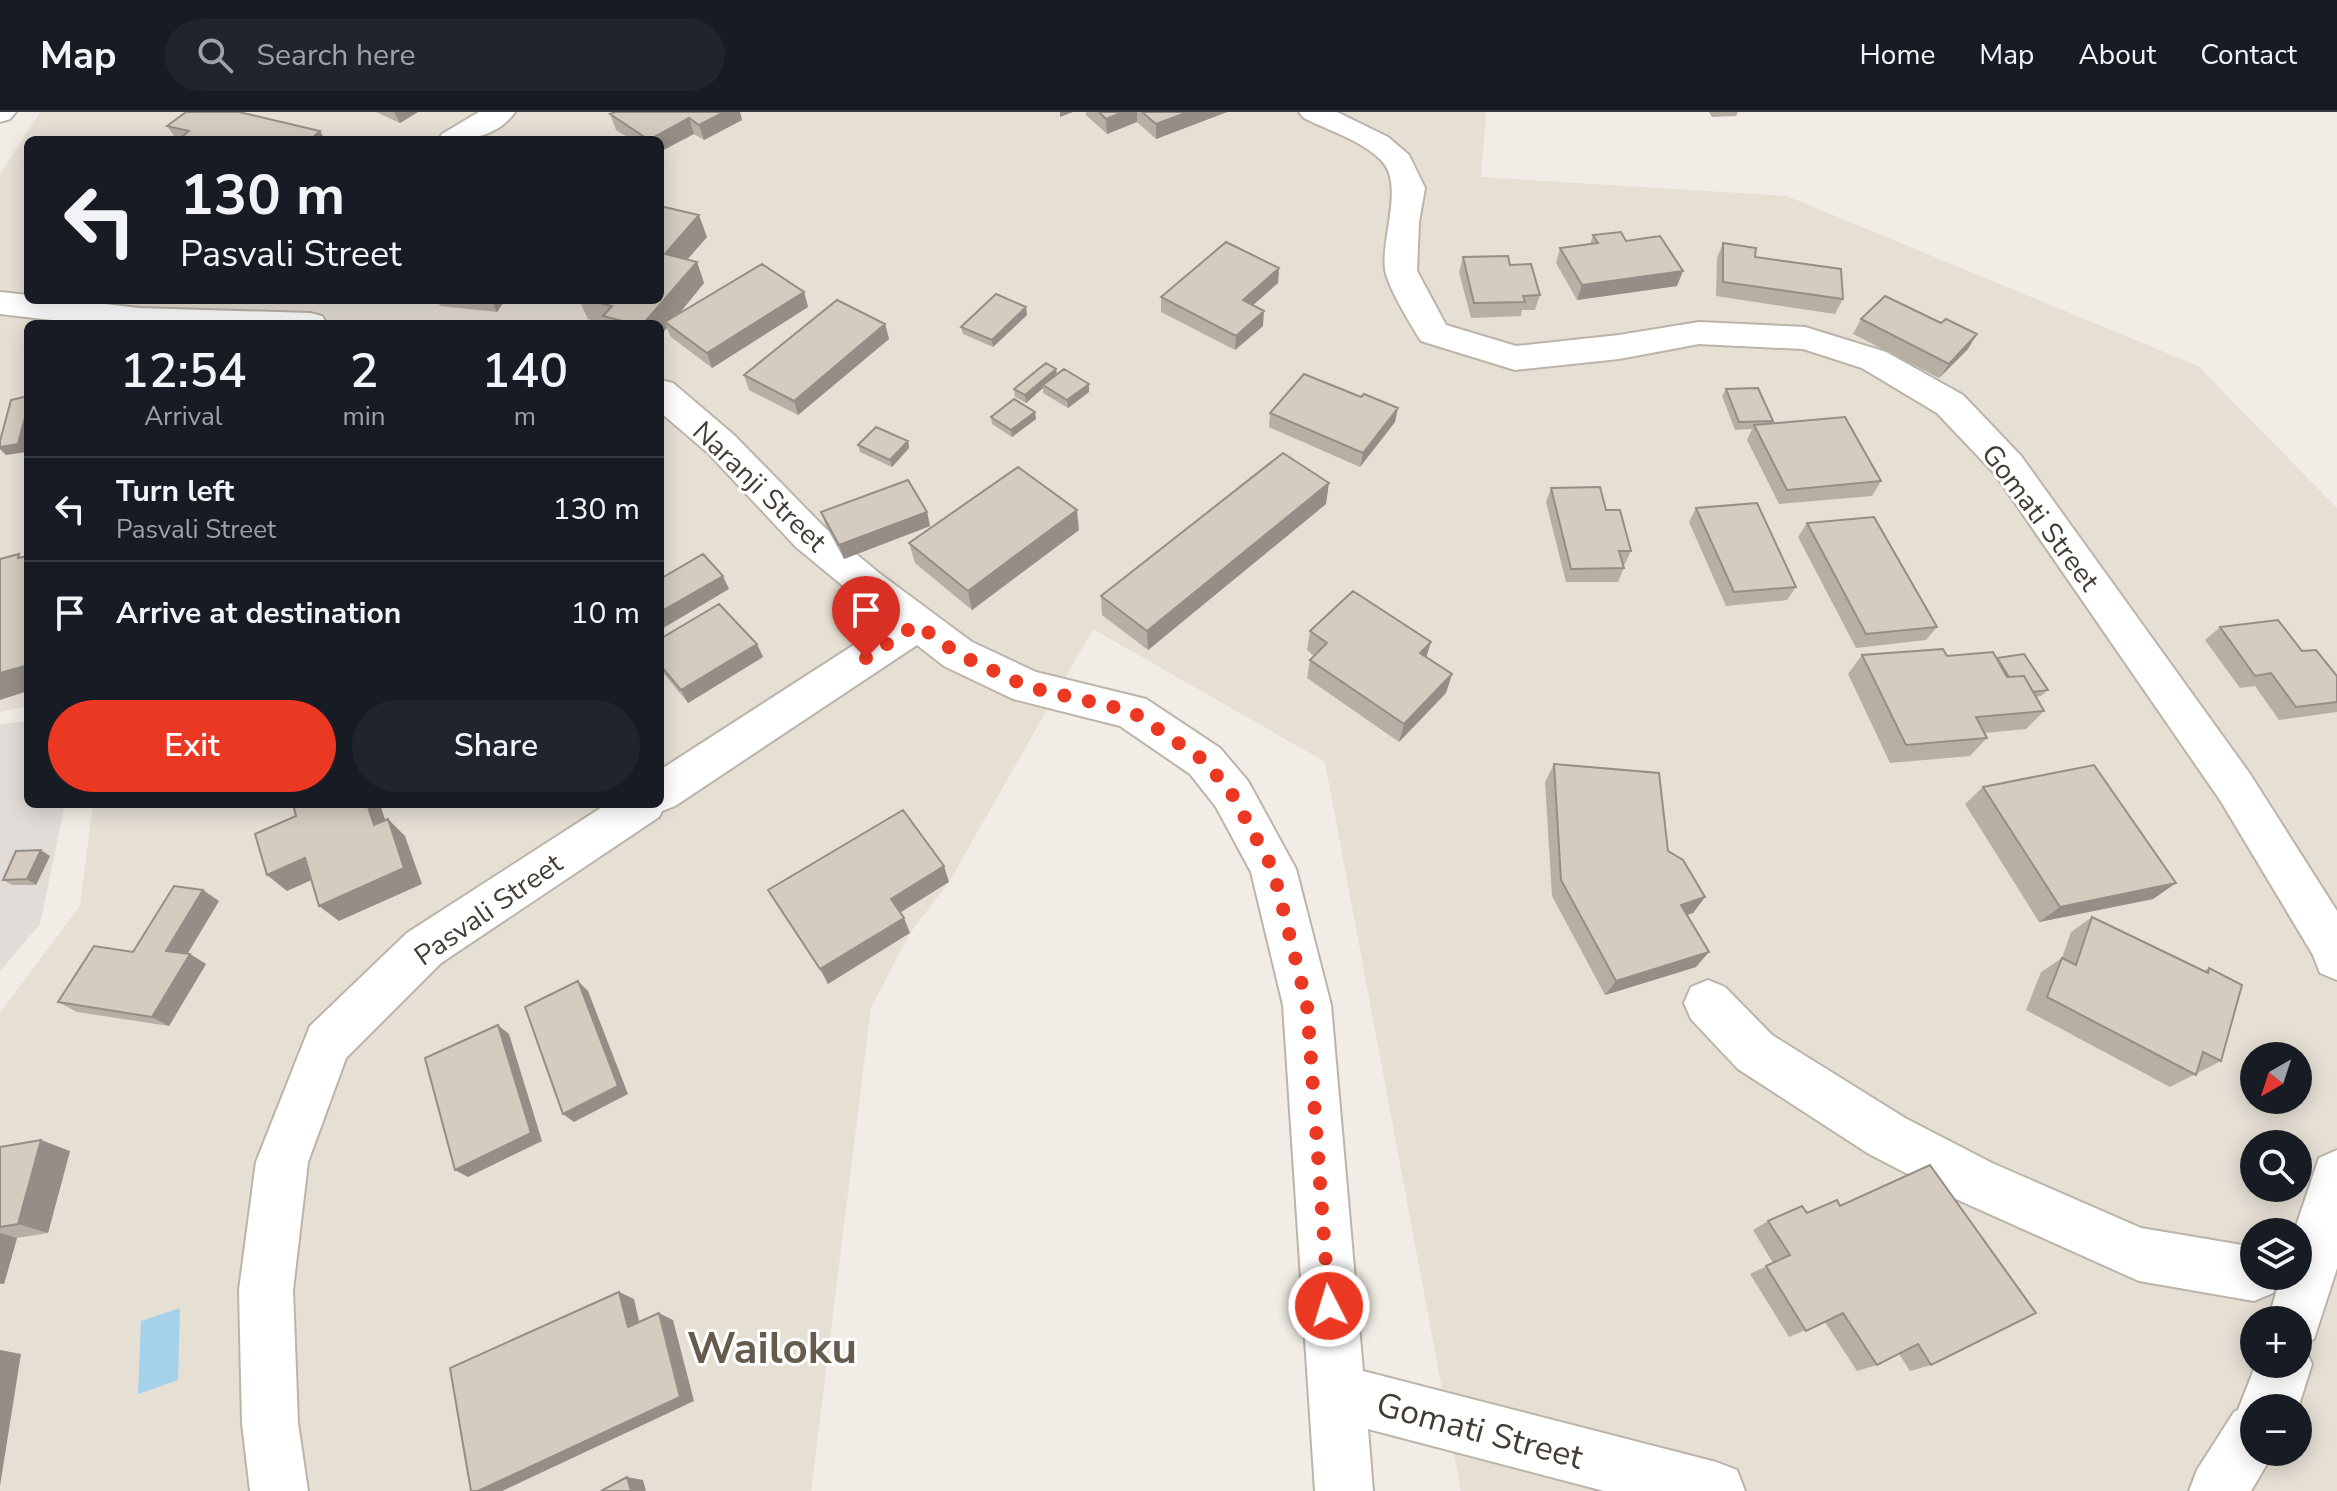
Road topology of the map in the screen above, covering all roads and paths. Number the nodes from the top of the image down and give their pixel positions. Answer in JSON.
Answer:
{"nodes":[{"id":1,"x":500,"y":112,"type":"edge"},
{"id":2,"x":1314,"y":112,"type":"edge"},
{"id":3,"x":460,"y":136,"type":"edge"},
{"id":4,"x":0,"y":303,"type":"edge"},
{"id":5,"x":171,"y":320,"type":"edge"},
{"id":6,"x":664,"y":395,"type":"edge"},
{"id":7,"x":917,"y":624,"type":"junction"},
{"id":8,"x":664,"y":790,"type":"edge"},
{"id":9,"x":637,"y":808,"type":"edge"},
{"id":10,"x":2337,"y":958,"type":"edge"},
{"id":11,"x":1708,"y":1003,"type":"dead end"},
{"id":12,"x":2337,"y":1176,"type":"edge"},
{"id":13,"x":2240,"y":1272,"type":"edge"},
{"id":14,"x":2289,"y":1293,"type":"edge"},
{"id":15,"x":1337,"y":1393,"type":"junction"},
{"id":16,"x":2240,"y":1455,"type":"edge"},
{"id":17,"x":279,"y":1491,"type":"edge"},
{"id":18,"x":1344,"y":1491,"type":"edge"},
{"id":19,"x":1716,"y":1491,"type":"edge"},
{"id":20,"x":2218,"y":1491,"type":"edge"}],
"edges":[{"from":1,"to":3,"type":"street"},
{"from":2,"to":10,"type":"street","name":"Gomati Street"},
{"from":4,"to":5,"type":"street"},
{"from":6,"to":7,"type":"street","name":"Naranji Street"},
{"from":7,"to":8,"type":"street"},
{"from":7,"to":15,"type":"street","name":"Naranji Street"},
{"from":9,"to":17,"type":"street","name":"Pasvali Street"},
{"from":11,"to":13,"type":"street"},
{"from":12,"to":14,"type":"street"},
{"from":15,"to":18,"type":"street","name":"Naranji Street"},
{"from":15,"to":19,"type":"street","name":"Gomati Street"},
{"from":16,"to":20,"type":"street"}]}
